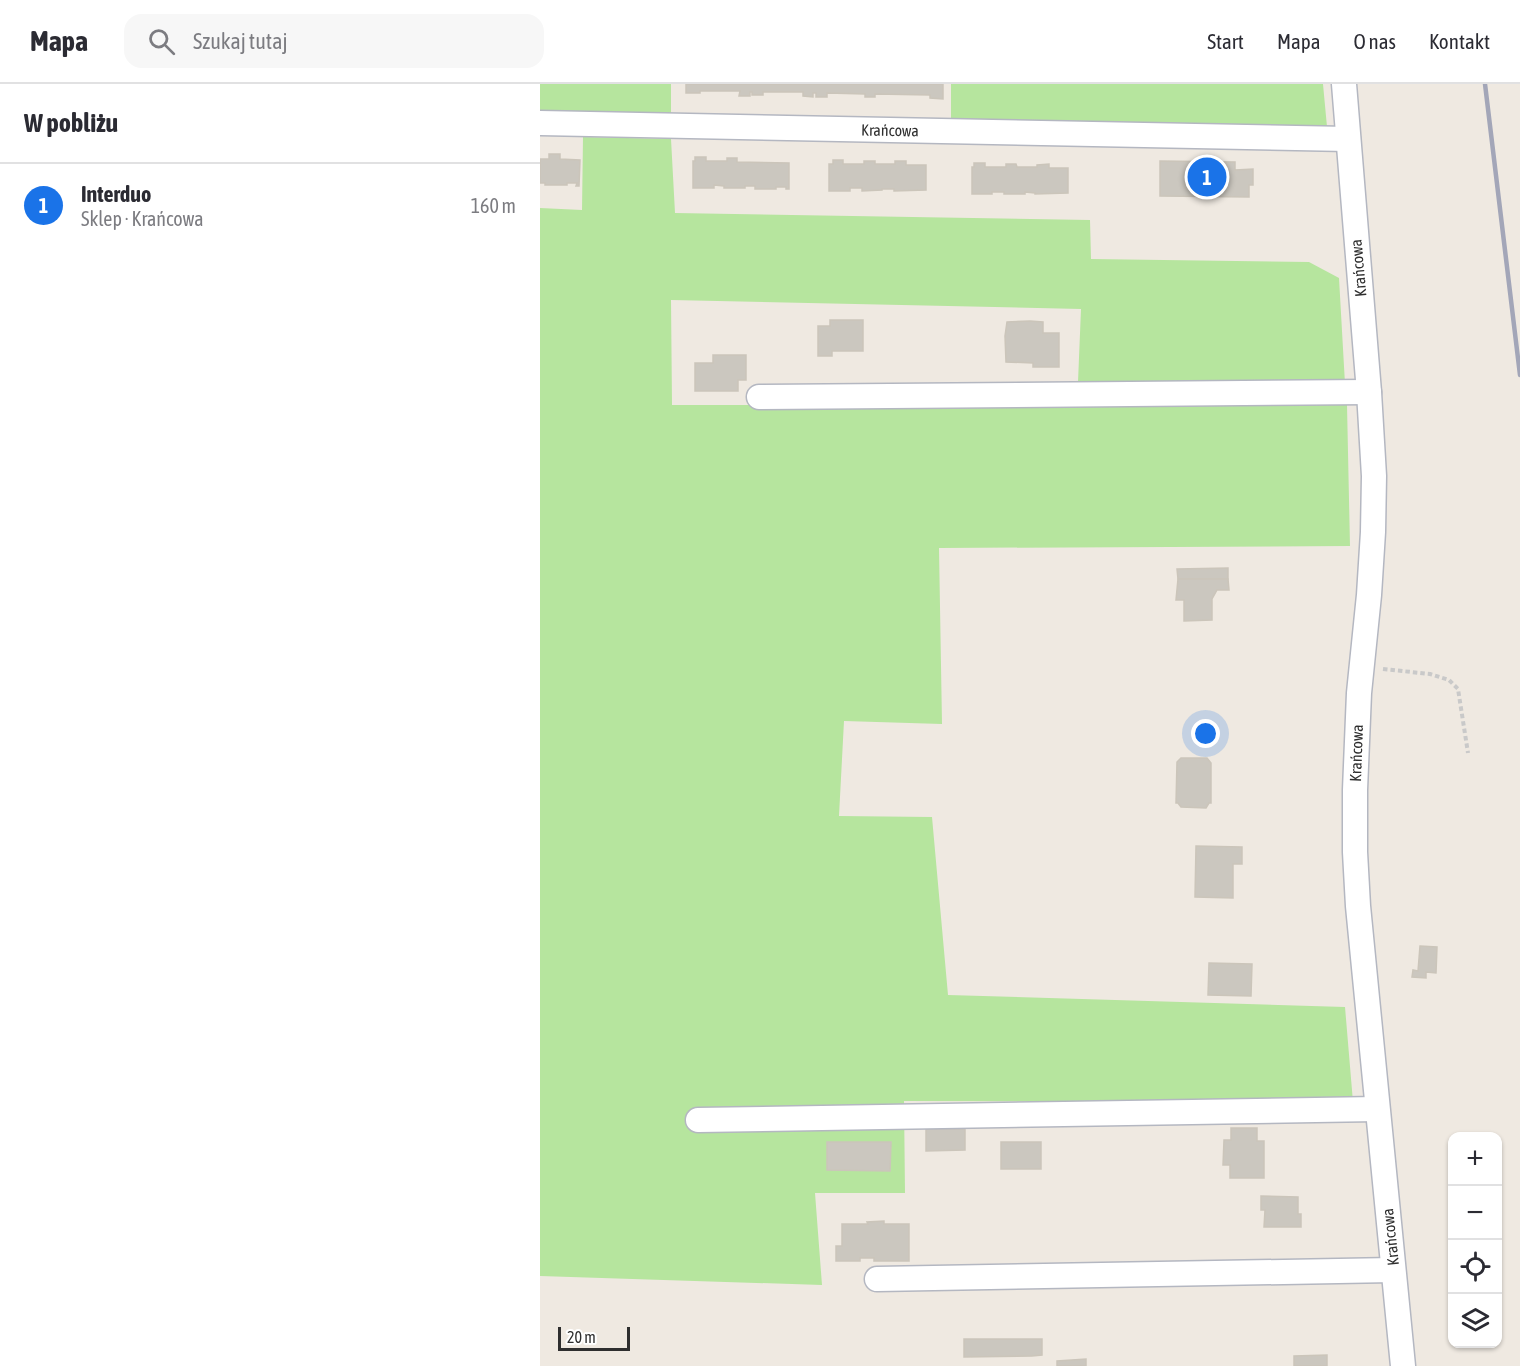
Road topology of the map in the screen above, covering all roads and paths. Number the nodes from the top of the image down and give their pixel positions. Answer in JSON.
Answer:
{"nodes":[{"id":1,"x":1344,"y":84,"type":"edge"},
{"id":2,"x":540,"y":123,"type":"edge"},
{"id":3,"x":1348,"y":139,"type":"junction"},
{"id":4,"x":1369,"y":392,"type":"junction"},
{"id":5,"x":759,"y":397,"type":"dead end"},
{"id":6,"x":1361,"y":667,"type":"junction"},
{"id":7,"x":1468,"y":753,"type":"dead end"},
{"id":8,"x":1377,"y":1109,"type":"junction"},
{"id":9,"x":698,"y":1120,"type":"dead end"},
{"id":10,"x":1393,"y":1270,"type":"junction"},
{"id":11,"x":877,"y":1279,"type":"dead end"},
{"id":12,"x":1403,"y":1366,"type":"edge"}],
"edges":[{"from":1,"to":3,"type":"street","name":"Krańcowa"},
{"from":2,"to":3,"type":"street","name":"Krańcowa"},
{"from":3,"to":4,"type":"street","name":"Krańcowa"},
{"from":4,"to":5,"type":"street"},
{"from":4,"to":6,"type":"street","name":"Krańcowa"},
{"from":6,"to":7,"type":"path"},
{"from":6,"to":8,"type":"street","name":"Krańcowa"},
{"from":8,"to":9,"type":"street"},
{"from":8,"to":10,"type":"street","name":"Krańcowa"},
{"from":10,"to":11,"type":"street"},
{"from":10,"to":12,"type":"street","name":"Krańcowa"}]}
